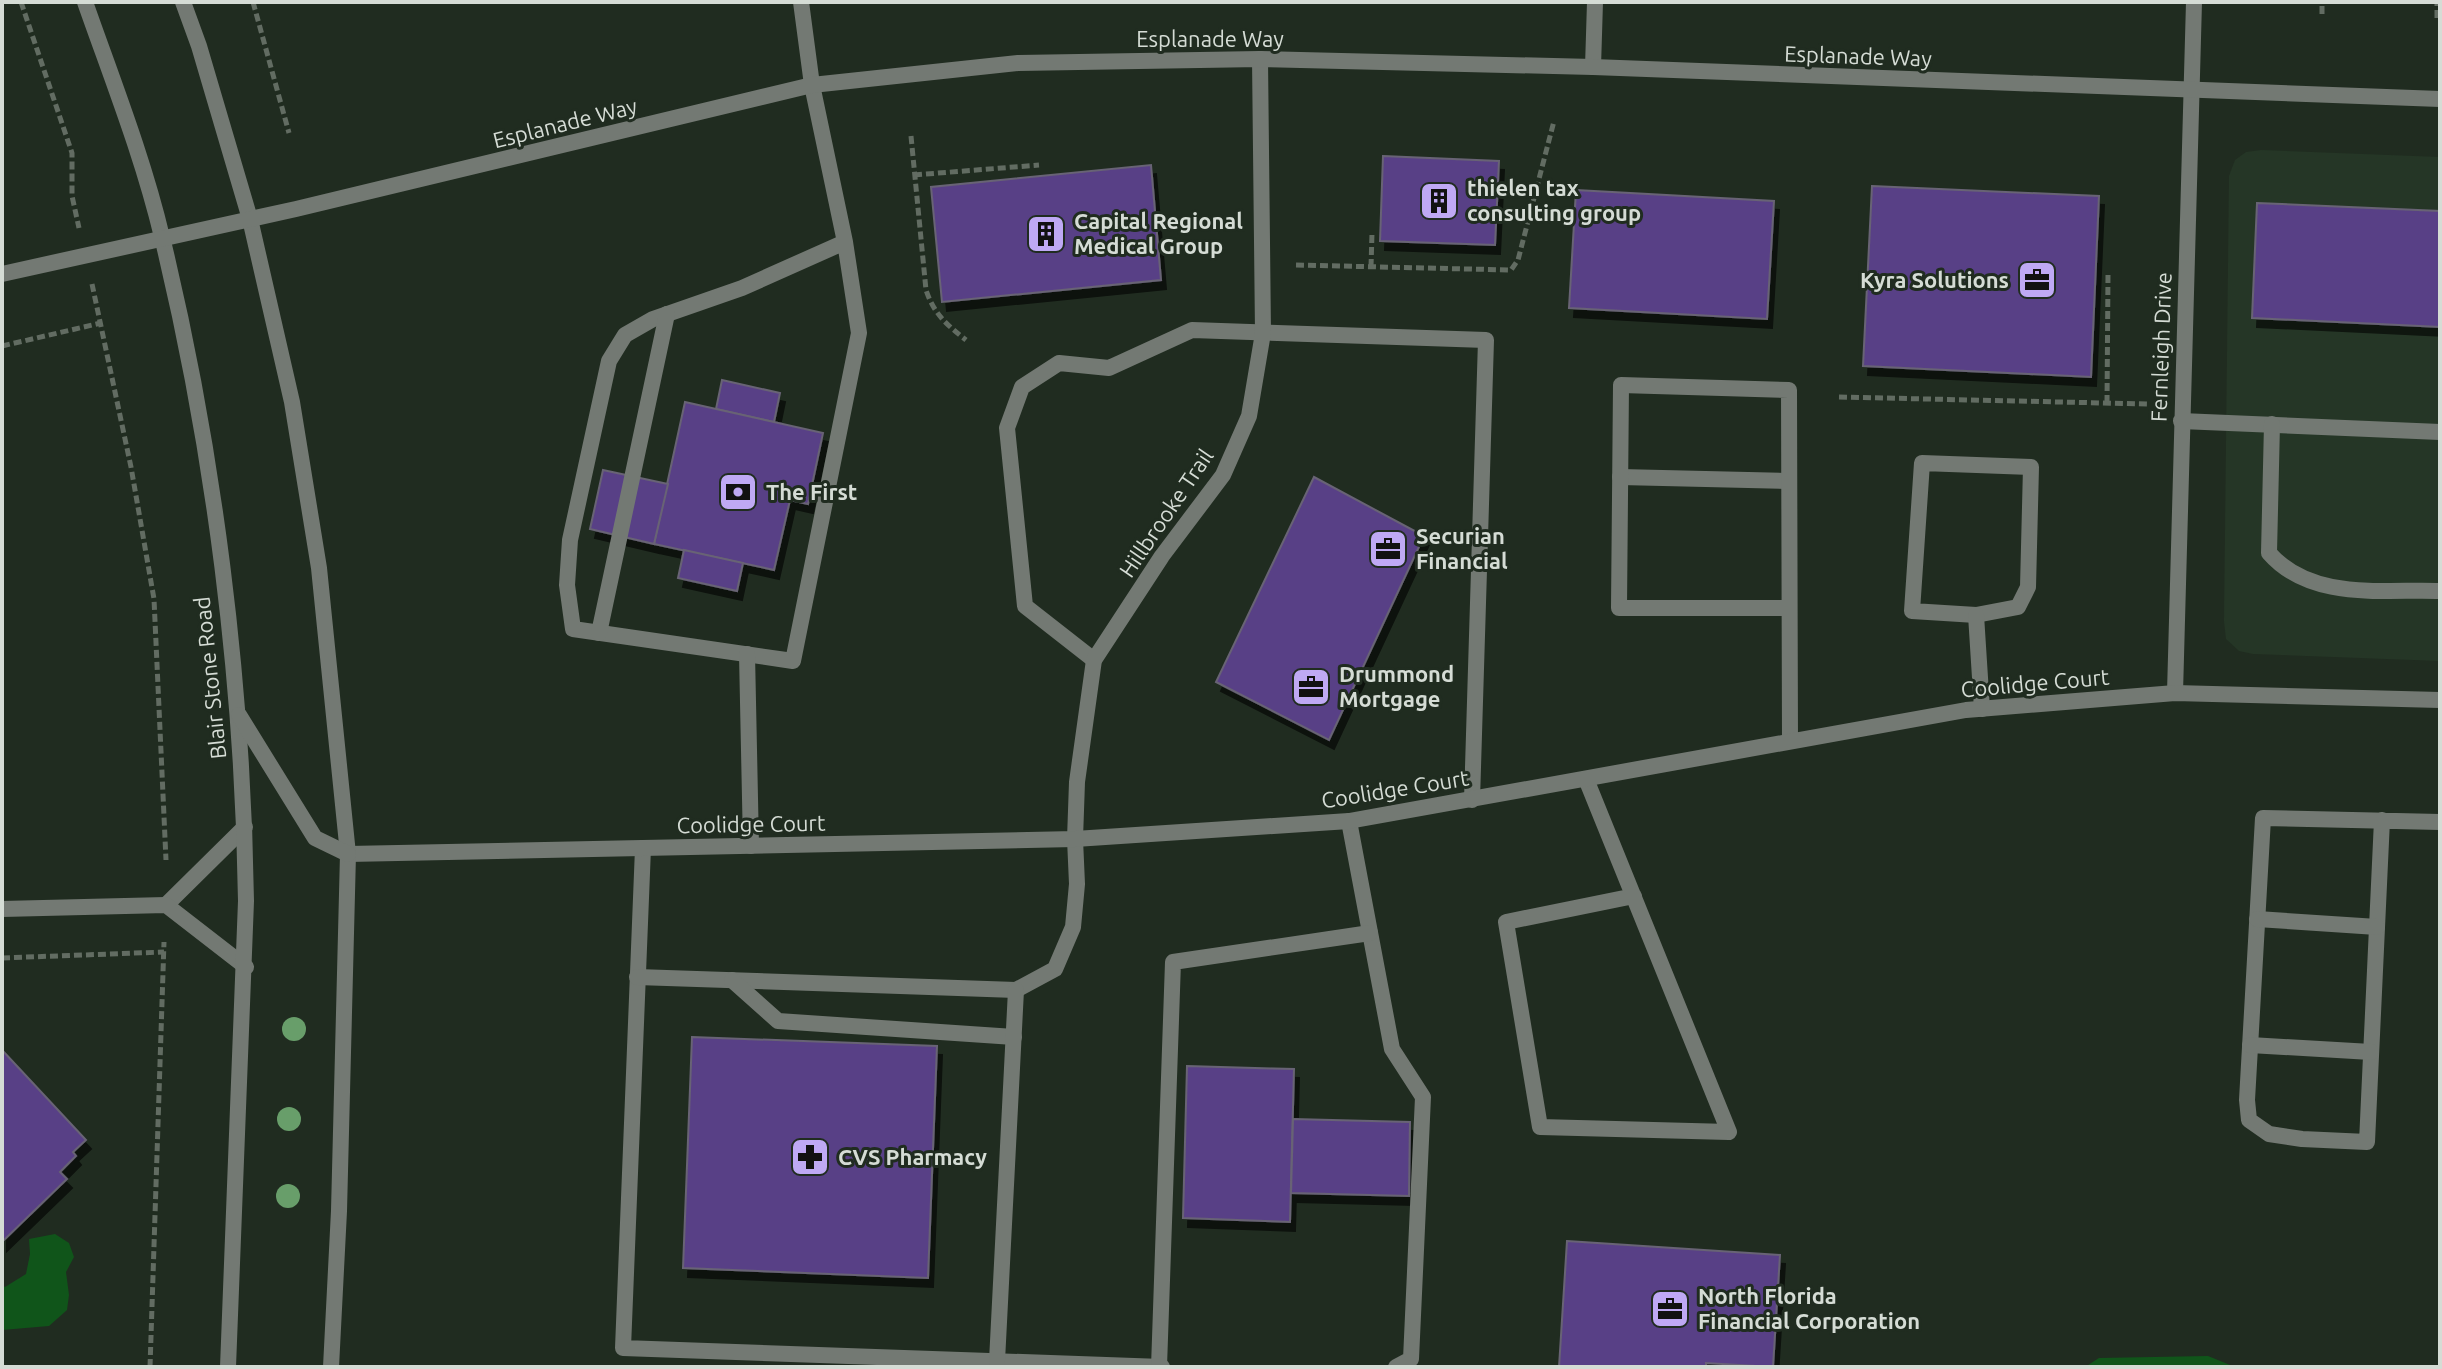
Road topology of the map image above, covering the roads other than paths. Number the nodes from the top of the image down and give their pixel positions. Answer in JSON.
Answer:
{"nodes":[{"id":1,"x":85,"y":2,"type":"edge"},
{"id":2,"x":183,"y":2,"type":"edge"},
{"id":3,"x":801,"y":2,"type":"edge"},
{"id":4,"x":1595,"y":2,"type":"edge"},
{"id":5,"x":2194,"y":2,"type":"edge"},
{"id":6,"x":1260,"y":59,"type":"junction"},
{"id":7,"x":1593,"y":67,"type":"junction"},
{"id":8,"x":812,"y":85,"type":"junction"},
{"id":9,"x":2191,"y":91,"type":"junction"},
{"id":10,"x":2440,"y":99,"type":"edge"},
{"id":11,"x":250,"y":219,"type":"junction"},
{"id":12,"x":162,"y":236,"type":"junction"},
{"id":13,"x":845,"y":242,"type":"junction"},
{"id":14,"x":2,"y":274,"type":"edge"},
{"id":15,"x":667,"y":314,"type":"junction"},
{"id":16,"x":1263,"y":333,"type":"junction"},
{"id":17,"x":2181,"y":421,"type":"junction"},
{"id":18,"x":2272,"y":424,"type":"junction"},
{"id":19,"x":2440,"y":432,"type":"edge"},
{"id":20,"x":1620,"y":477,"type":"junction"},
{"id":21,"x":1789,"y":481,"type":"junction"},
{"id":22,"x":2440,"y":591,"type":"edge"},
{"id":23,"x":1789,"y":608,"type":"junction"},
{"id":24,"x":1976,"y":615,"type":"junction"},
{"id":25,"x":599,"y":633,"type":"junction"},
{"id":26,"x":747,"y":654,"type":"junction"},
{"id":27,"x":1094,"y":660,"type":"junction"},
{"id":28,"x":2175,"y":693,"type":"junction"},
{"id":29,"x":2440,"y":700,"type":"edge"},
{"id":30,"x":1982,"y":709,"type":"junction"},
{"id":31,"x":236,"y":710,"type":"junction"},
{"id":32,"x":1790,"y":741,"type":"junction"},
{"id":33,"x":1586,"y":779,"type":"junction"},
{"id":34,"x":1472,"y":800,"type":"junction"},
{"id":35,"x":2382,"y":820,"type":"junction"},
{"id":36,"x":1349,"y":821,"type":"junction"},
{"id":37,"x":2440,"y":822,"type":"edge"},
{"id":38,"x":245,"y":827,"type":"junction"},
{"id":39,"x":1075,"y":839,"type":"junction"},
{"id":40,"x":751,"y":846,"type":"junction"},
{"id":41,"x":643,"y":848,"type":"junction"},
{"id":42,"x":348,"y":854,"type":"junction"},
{"id":43,"x":1634,"y":896,"type":"junction"},
{"id":44,"x":166,"y":905,"type":"junction"},
{"id":45,"x":2,"y":909,"type":"edge"},
{"id":46,"x":2257,"y":919,"type":"junction"},
{"id":47,"x":2377,"y":927,"type":"junction"},
{"id":48,"x":1370,"y":933,"type":"junction"},
{"id":49,"x":246,"y":967,"type":"junction"},
{"id":50,"x":637,"y":977,"type":"junction"},
{"id":51,"x":732,"y":980,"type":"junction"},
{"id":52,"x":1016,"y":990,"type":"junction"},
{"id":53,"x":1014,"y":1037,"type":"junction"},
{"id":54,"x":2250,"y":1045,"type":"junction"},
{"id":55,"x":2371,"y":1052,"type":"junction"},
{"id":56,"x":997,"y":1361,"type":"junction"},
{"id":57,"x":228,"y":1367,"type":"edge"},
{"id":58,"x":331,"y":1367,"type":"edge"},
{"id":59,"x":1160,"y":1367,"type":"edge"},
{"id":60,"x":1396,"y":1367,"type":"edge"}],
"edges":[{"from":1,"to":12,"type":"street","name":"Blair Stone Road"},
{"from":2,"to":11,"type":"street"},
{"from":3,"to":8,"type":"street"},
{"from":4,"to":7,"type":"street"},
{"from":5,"to":9,"type":"street","name":"Fernleigh Drive"},
{"from":6,"to":7,"type":"street","name":"Esplanade Way"},
{"from":6,"to":8,"type":"street","name":"Esplanade Way"},
{"from":6,"to":16,"type":"street","name":"Hillbrooke Trail"},
{"from":7,"to":9,"type":"street","name":"Esplanade Way"},
{"from":8,"to":11,"type":"street","name":"Esplanade Way"},
{"from":8,"to":13,"type":"street"},
{"from":9,"to":10,"type":"street","name":"Esplanade Way"},
{"from":9,"to":17,"type":"street","name":"Fernleigh Drive"},
{"from":11,"to":12,"type":"street","name":"Esplanade Way"},
{"from":11,"to":42,"type":"street"},
{"from":12,"to":14,"type":"street","name":"Esplanade Way"},
{"from":12,"to":31,"type":"street","name":"Blair Stone Road"},
{"from":13,"to":15,"type":"street"},
{"from":13,"to":26,"type":"street"},
{"from":15,"to":25,"type":"street"},
{"from":15,"to":25,"type":"street"},
{"from":16,"to":27,"type":"street","name":"Hillbrooke Trail"},
{"from":16,"to":27,"type":"street"},
{"from":16,"to":34,"type":"street"},
{"from":17,"to":18,"type":"street"},
{"from":17,"to":28,"type":"street","name":"Fernleigh Drive"},
{"from":18,"to":19,"type":"street"},
{"from":18,"to":22,"type":"street"},
{"from":20,"to":21,"type":"street"},
{"from":20,"to":21,"type":"street"},
{"from":20,"to":23,"type":"street"},
{"from":21,"to":23,"type":"street"},
{"from":23,"to":32,"type":"street"},
{"from":24,"to":24,"type":"street"},
{"from":24,"to":30,"type":"street"},
{"from":25,"to":26,"type":"street"},
{"from":26,"to":40,"type":"street"},
{"from":27,"to":39,"type":"street","name":"Hillbrooke Trail"},
{"from":28,"to":29,"type":"street","name":"Coolidge Court"},
{"from":28,"to":30,"type":"street","name":"Coolidge Court"},
{"from":30,"to":32,"type":"street","name":"Coolidge Court"},
{"from":31,"to":38,"type":"street","name":"Blair Stone Road"},
{"from":31,"to":42,"type":"street"},
{"from":32,"to":33,"type":"street","name":"Coolidge Court"},
{"from":33,"to":34,"type":"street","name":"Coolidge Court"},
{"from":33,"to":43,"type":"street"},
{"from":34,"to":36,"type":"street","name":"Coolidge Court"},
{"from":35,"to":37,"type":"street"},
{"from":35,"to":46,"type":"street"},
{"from":35,"to":47,"type":"street"},
{"from":36,"to":39,"type":"street","name":"Coolidge Court"},
{"from":36,"to":48,"type":"street"},
{"from":38,"to":44,"type":"street"},
{"from":38,"to":49,"type":"street","name":"Blair Stone Road"},
{"from":39,"to":40,"type":"street","name":"Coolidge Court"},
{"from":39,"to":52,"type":"street","name":"Hillbrooke Trail"},
{"from":40,"to":41,"type":"street","name":"Coolidge Court"},
{"from":41,"to":42,"type":"street","name":"Coolidge Court"},
{"from":41,"to":50,"type":"street"},
{"from":42,"to":58,"type":"street"},
{"from":43,"to":43,"type":"street"},
{"from":44,"to":45,"type":"street"},
{"from":44,"to":49,"type":"street"},
{"from":46,"to":47,"type":"street"},
{"from":46,"to":54,"type":"street"},
{"from":47,"to":55,"type":"street"},
{"from":48,"to":59,"type":"street"},
{"from":48,"to":60,"type":"street"},
{"from":49,"to":57,"type":"street","name":"Blair Stone Road"},
{"from":50,"to":51,"type":"street"},
{"from":50,"to":56,"type":"street"},
{"from":51,"to":52,"type":"street"},
{"from":51,"to":53,"type":"street"},
{"from":52,"to":53,"type":"street"},
{"from":53,"to":56,"type":"street"},
{"from":54,"to":55,"type":"street"},
{"from":54,"to":55,"type":"street"},
{"from":56,"to":59,"type":"street"}]}
